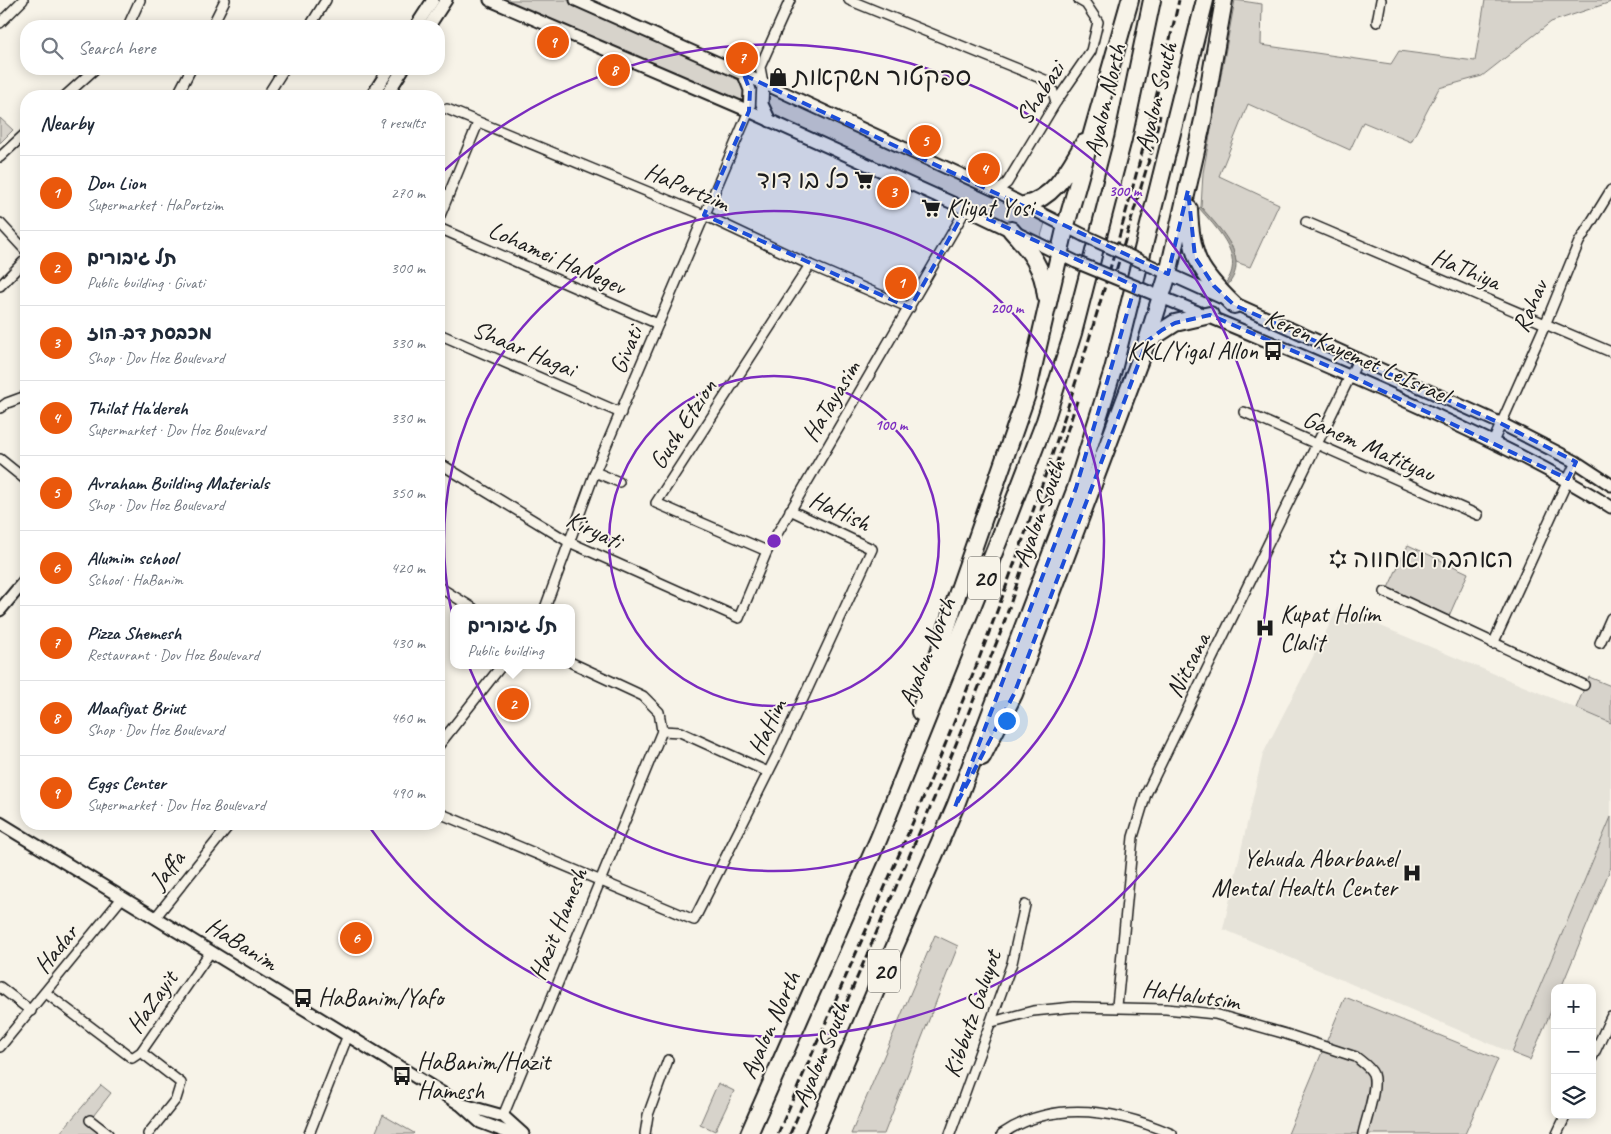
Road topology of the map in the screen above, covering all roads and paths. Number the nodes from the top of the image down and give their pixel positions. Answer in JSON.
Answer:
{"nodes":[{"id":1,"x":23,"y":0,"type":"edge"},
{"id":2,"x":140,"y":0,"type":"edge"},
{"id":3,"x":225,"y":0,"type":"edge"},
{"id":4,"x":326,"y":0,"type":"edge"},
{"id":5,"x":433,"y":0,"type":"edge"},
{"id":6,"x":446,"y":0,"type":"edge"},
{"id":7,"x":490,"y":0,"type":"edge"},
{"id":8,"x":576,"y":0,"type":"edge"},
{"id":9,"x":790,"y":0,"type":"edge"},
{"id":10,"x":849,"y":0,"type":"edge"},
{"id":11,"x":1079,"y":0,"type":"edge"},
{"id":12,"x":1130,"y":0,"type":"edge"},
{"id":13,"x":1152,"y":0,"type":"edge"},
{"id":14,"x":1205,"y":0,"type":"edge"},
{"id":15,"x":1224,"y":0,"type":"edge"},
{"id":16,"x":1380,"y":0,"type":"edge"},
{"id":17,"x":427,"y":5,"type":"edge"},
{"id":18,"x":131,"y":20,"type":"edge"},
{"id":19,"x":215,"y":20,"type":"edge"},
{"id":20,"x":314,"y":20,"type":"edge"},
{"id":21,"x":419,"y":20,"type":"edge"},
{"id":22,"x":433,"y":20,"type":"edge"},
{"id":23,"x":1377,"y":22,"type":"dead end"},
{"id":24,"x":0,"y":23,"type":"edge"},
{"id":25,"x":760,"y":67,"type":"junction"},
{"id":26,"x":88,"y":75,"type":"edge"},
{"id":27,"x":188,"y":75,"type":"edge"},
{"id":28,"x":280,"y":75,"type":"edge"},
{"id":29,"x":386,"y":75,"type":"edge"},
{"id":30,"x":399,"y":75,"type":"edge"},
{"id":31,"x":744,"y":75,"type":"junction"},
{"id":32,"x":1050,"y":82,"type":"junction"},
{"id":33,"x":763,"y":83,"type":"junction"},
{"id":34,"x":1070,"y":83,"type":"junction"},
{"id":35,"x":71,"y":90,"type":"edge"},
{"id":36,"x":180,"y":90,"type":"edge"},
{"id":37,"x":270,"y":90,"type":"edge"},
{"id":38,"x":376,"y":90,"type":"edge"},
{"id":39,"x":390,"y":90,"type":"edge"},
{"id":40,"x":1056,"y":102,"type":"junction"},
{"id":41,"x":447,"y":109,"type":"dead end"},
{"id":42,"x":749,"y":111,"type":"junction"},
{"id":43,"x":770,"y":121,"type":"junction"},
{"id":44,"x":1096,"y":122,"type":"junction"},
{"id":45,"x":478,"y":123,"type":"junction"},
{"id":46,"x":20,"y":139,"type":"edge"},
{"id":47,"x":0,"y":157,"type":"edge"},
{"id":48,"x":1007,"y":183,"type":"junction"},
{"id":49,"x":1188,"y":190,"type":"junction"},
{"id":50,"x":1611,"y":190,"type":"edge"},
{"id":51,"x":996,"y":191,"type":"junction"},
{"id":52,"x":1018,"y":201,"type":"junction"},
{"id":53,"x":445,"y":203,"type":"edge"},
{"id":54,"x":966,"y":209,"type":"junction"},
{"id":55,"x":704,"y":215,"type":"junction"},
{"id":56,"x":1306,"y":222,"type":"dead end"},
{"id":57,"x":0,"y":223,"type":"edge"},
{"id":58,"x":1066,"y":225,"type":"junction"},
{"id":59,"x":1010,"y":230,"type":"junction"},
{"id":60,"x":445,"y":231,"type":"edge"},
{"id":61,"x":20,"y":245,"type":"edge"},
{"id":62,"x":1059,"y":253,"type":"junction"},
{"id":63,"x":20,"y":265,"type":"edge"},
{"id":64,"x":810,"y":265,"type":"junction"},
{"id":65,"x":1168,"y":274,"type":"junction"},
{"id":66,"x":0,"y":286,"type":"edge"},
{"id":67,"x":1161,"y":297,"type":"junction"},
{"id":68,"x":1234,"y":305,"type":"junction"},
{"id":69,"x":910,"y":308,"type":"junction"},
{"id":70,"x":1048,"y":310,"type":"junction"},
{"id":71,"x":1210,"y":315,"type":"junction"},
{"id":72,"x":658,"y":324,"type":"junction"},
{"id":73,"x":1545,"y":325,"type":"junction"},
{"id":74,"x":445,"y":337,"type":"edge"},
{"id":75,"x":1147,"y":341,"type":"junction"},
{"id":76,"x":1611,"y":352,"type":"edge"},
{"id":77,"x":1358,"y":360,"type":"junction"},
{"id":78,"x":1351,"y":376,"type":"junction"},
{"id":79,"x":20,"y":398,"type":"edge"},
{"id":80,"x":0,"y":408,"type":"edge"},
{"id":81,"x":1244,"y":412,"type":"dead end"},
{"id":82,"x":621,"y":413,"type":"junction"},
{"id":83,"x":1500,"y":423,"type":"junction"},
{"id":84,"x":1493,"y":442,"type":"junction"},
{"id":85,"x":1318,"y":446,"type":"junction"},
{"id":86,"x":0,"y":459,"type":"edge"},
{"id":87,"x":1576,"y":462,"type":"junction"},
{"id":88,"x":445,"y":467,"type":"edge"},
{"id":89,"x":595,"y":472,"type":"junction"},
{"id":90,"x":20,"y":475,"type":"edge"},
{"id":91,"x":1568,"y":479,"type":"junction"},
{"id":92,"x":618,"y":482,"type":"dead end"},
{"id":93,"x":1611,"y":485,"type":"edge"},
{"id":94,"x":1611,"y":507,"type":"edge"},
{"id":95,"x":790,"y":510,"type":"junction"},
{"id":96,"x":1478,"y":515,"type":"dead end"},
{"id":97,"x":569,"y":542,"type":"junction"},
{"id":98,"x":872,"y":549,"type":"joint"},
{"id":99,"x":766,"y":551,"type":"junction"},
{"id":100,"x":20,"y":586,"type":"edge"},
{"id":101,"x":445,"y":591,"type":"edge"},
{"id":102,"x":1385,"y":592,"type":"dead end"},
{"id":103,"x":467,"y":604,"type":"edge"},
{"id":104,"x":546,"y":604,"type":"edge"},
{"id":105,"x":0,"y":610,"type":"edge"},
{"id":106,"x":739,"y":618,"type":"joint"},
{"id":107,"x":1611,"y":618,"type":"edge"},
{"id":108,"x":1600,"y":643,"type":"dead end"},
{"id":109,"x":1493,"y":644,"type":"junction"},
{"id":110,"x":575,"y":664,"type":"edge"},
{"id":111,"x":499,"y":669,"type":"edge"},
{"id":112,"x":1584,"y":685,"type":"dead end"},
{"id":113,"x":662,"y":731,"type":"junction"},
{"id":114,"x":445,"y":737,"type":"edge"},
{"id":115,"x":768,"y":772,"type":"junction"},
{"id":116,"x":955,"y":807,"type":"junction"},
{"id":117,"x":445,"y":815,"type":"edge"},
{"id":118,"x":0,"y":823,"type":"edge"},
{"id":119,"x":225,"y":830,"type":"edge"},
{"id":120,"x":879,"y":838,"type":"junction"},
{"id":121,"x":600,"y":880,"type":"junction"},
{"id":122,"x":122,"y":898,"type":"junction"},
{"id":123,"x":1025,"y":905,"type":"dead end"},
{"id":124,"x":155,"y":918,"type":"junction"},
{"id":125,"x":211,"y":951,"type":"junction"},
{"id":126,"x":0,"y":987,"type":"edge"},
{"id":127,"x":46,"y":993,"type":"junction"},
{"id":128,"x":1117,"y":1006,"type":"junction"},
{"id":129,"x":31,"y":1010,"type":"junction"},
{"id":130,"x":1611,"y":1017,"type":"edge"},
{"id":131,"x":992,"y":1022,"type":"junction"},
{"id":132,"x":348,"y":1035,"type":"junction"},
{"id":133,"x":0,"y":1047,"type":"edge"},
{"id":134,"x":1596,"y":1049,"type":"edge"},
{"id":135,"x":141,"y":1052,"type":"junction"},
{"id":136,"x":668,"y":1060,"type":"dead end"},
{"id":137,"x":460,"y":1104,"type":"junction"},
{"id":138,"x":489,"y":1111,"type":"junction"},
{"id":139,"x":503,"y":1116,"type":"junction"},
{"id":140,"x":1564,"y":1119,"type":"edge"},
{"id":141,"x":90,"y":1120,"type":"dead end"},
{"id":142,"x":483,"y":1129,"type":"edge"},
{"id":143,"x":496,"y":1132,"type":"edge"},
{"id":144,"x":104,"y":1133,"type":"edge"},
{"id":145,"x":148,"y":1134,"type":"edge"},
{"id":146,"x":309,"y":1134,"type":"edge"},
{"id":147,"x":512,"y":1134,"type":"edge"},
{"id":148,"x":523,"y":1134,"type":"edge"},
{"id":149,"x":645,"y":1134,"type":"edge"},
{"id":150,"x":749,"y":1134,"type":"edge"},
{"id":151,"x":814,"y":1134,"type":"edge"},
{"id":152,"x":950,"y":1134,"type":"edge"},
{"id":153,"x":1003,"y":1134,"type":"edge"},
{"id":154,"x":1172,"y":1134,"type":"edge"},
{"id":155,"x":1363,"y":1134,"type":"edge"},
{"id":156,"x":1557,"y":1134,"type":"edge"}],
"edges":[{"from":1,"to":24,"type":"street"},
{"from":2,"to":18,"type":"street"},
{"from":3,"to":19,"type":"street"},
{"from":4,"to":20,"type":"street"},
{"from":5,"to":17,"type":"street"},
{"from":6,"to":22,"type":"street"},
{"from":7,"to":42,"type":"street","name":"Keren Kayemet LeIsrael"},
{"from":8,"to":31,"type":"street","name":"Keren Kayemet LeIsrael"},
{"from":9,"to":25,"type":"street"},
{"from":10,"to":32,"type":"street"},
{"from":11,"to":34,"type":"street","name":"Shabazi"},
{"from":12,"to":44,"type":"highway"},
{"from":13,"to":120,"type":"highway","name":"Ayalon North","number":"20"},
{"from":14,"to":116,"type":"highway","name":"Ayalon South","number":"20"},
{"from":15,"to":49,"type":"highway"},
{"from":16,"to":23,"type":"street"},
{"from":17,"to":21,"type":"street"},
{"from":25,"to":31,"type":"street"},
{"from":25,"to":33,"type":"street"},
{"from":26,"to":35,"type":"street"},
{"from":27,"to":36,"type":"street"},
{"from":28,"to":37,"type":"street"},
{"from":29,"to":38,"type":"street"},
{"from":30,"to":39,"type":"street"},
{"from":31,"to":33,"type":"street","name":"Keren Kayemet LeIsrael"},
{"from":31,"to":42,"type":"street"},
{"from":32,"to":34,"type":"street"},
{"from":32,"to":40,"type":"street"},
{"from":33,"to":43,"type":"street"},
{"from":33,"to":51,"type":"street","name":"Keren Kayemet LeIsrael"},
{"from":34,"to":40,"type":"street","name":"Shabazi"},
{"from":40,"to":48,"type":"street","name":"Shabazi"},
{"from":41,"to":45,"type":"street","name":"HaPortzim"},
{"from":42,"to":43,"type":"street","name":"Keren Kayemet LeIsrael"},
{"from":42,"to":55,"type":"street","name":"Givati"},
{"from":43,"to":54,"type":"street","name":"Keren Kayemet LeIsrael"},
{"from":44,"to":52,"type":"highway"},
{"from":44,"to":58,"type":"highway"},
{"from":45,"to":53,"type":"street"},
{"from":45,"to":55,"type":"street","name":"HaPortzim"},
{"from":46,"to":47,"type":"street"},
{"from":48,"to":51,"type":"street","name":"Shabazi"},
{"from":48,"to":52,"type":"street"},
{"from":49,"to":65,"type":"highway"},
{"from":49,"to":68,"type":"highway"},
{"from":50,"to":73,"type":"street","name":"Rahav"},
{"from":51,"to":52,"type":"street","name":"Keren Kayemet LeIsrael"},
{"from":52,"to":58,"type":"street","name":"Keren Kayemet LeIsrael"},
{"from":54,"to":59,"type":"street","name":"Keren Kayemet LeIsrael"},
{"from":54,"to":69,"type":"street","name":"HaTayasim"},
{"from":55,"to":64,"type":"street","name":"HaPortzim"},
{"from":55,"to":72,"type":"street","name":"Givati"},
{"from":56,"to":73,"type":"street","name":"HaThiya"},
{"from":57,"to":61,"type":"street"},
{"from":58,"to":62,"type":"highway"},
{"from":58,"to":65,"type":"street","name":"Keren Kayemet LeIsrael","bridge":true},
{"from":59,"to":62,"type":"street","name":"Keren Kayemet LeIsrael"},
{"from":59,"to":70,"type":"highway"},
{"from":60,"to":72,"type":"street","name":"Lohamei HaNegev"},
{"from":62,"to":67,"type":"street","name":"Keren Kayemet LeIsrael","bridge":true},
{"from":62,"to":70,"type":"highway"},
{"from":63,"to":66,"type":"street"},
{"from":64,"to":69,"type":"street","name":"HaPortzim"},
{"from":64,"to":99,"type":"street","name":"Gush Etzion"},
{"from":65,"to":67,"type":"highway"},
{"from":65,"to":68,"type":"street","name":"Keren Kayemet LeIsrael"},
{"from":67,"to":71,"type":"street","name":"Keren Kayemet LeIsrael"},
{"from":67,"to":75,"type":"highway"},
{"from":68,"to":77,"type":"street","name":"Keren Kayemet LeIsrael"},
{"from":69,"to":95,"type":"street","name":"HaTayasim"},
{"from":70,"to":120,"type":"highway"},
{"from":71,"to":75,"type":"highway"},
{"from":71,"to":78,"type":"street","name":"Keren Kayemet LeIsrael"},
{"from":72,"to":82,"type":"street","name":"Givati"},
{"from":73,"to":76,"type":"street","name":"HaThiya"},
{"from":73,"to":83,"type":"street","name":"Rahav"},
{"from":74,"to":82,"type":"street","name":"Shaar Hagai"},
{"from":75,"to":116,"type":"highway"},
{"from":77,"to":78,"type":"street","name":"Nitsana"},
{"from":77,"to":83,"type":"street","name":"Keren Kayemet LeIsrael"},
{"from":78,"to":84,"type":"street","name":"Keren Kayemet LeIsrael"},
{"from":78,"to":85,"type":"street","name":"Nitsana"},
{"from":79,"to":80,"type":"street"},
{"from":81,"to":85,"type":"street","name":"Ganem Matityau"},
{"from":82,"to":89,"type":"street","name":"Givati"},
{"from":83,"to":84,"type":"street","name":"Rahav"},
{"from":83,"to":87,"type":"street","name":"Keren Kayemet LeIsrael"},
{"from":84,"to":91,"type":"street","name":"Keren Kayemet LeIsrael"},
{"from":85,"to":96,"type":"street","name":"Ganem Matityau"},
{"from":85,"to":128,"type":"street","name":"Nitsana"},
{"from":86,"to":90,"type":"street"},
{"from":87,"to":91,"type":"street"},
{"from":87,"to":93,"type":"street","name":"Keren Kayemet LeIsrael"},
{"from":88,"to":97,"type":"street","name":"Kiryati"},
{"from":89,"to":92,"type":"street"},
{"from":89,"to":97,"type":"street","name":"Givati"},
{"from":91,"to":94,"type":"street","name":"Keren Kayemet LeIsrael"},
{"from":91,"to":109,"type":"street"},
{"from":95,"to":98,"type":"street","name":"HaHish"},
{"from":95,"to":99,"type":"street","name":"HaTayasim"},
{"from":97,"to":104,"type":"street","name":"Givati"},
{"from":97,"to":106,"type":"street","name":"Kiryati"},
{"from":98,"to":115,"type":"street","name":"HaHim"},
{"from":99,"to":106,"type":"street","name":"HaTayasim"},
{"from":100,"to":105,"type":"street"},
{"from":101,"to":103,"type":"street"},
{"from":102,"to":109,"type":"street"},
{"from":107,"to":108,"type":"street"},
{"from":109,"to":112,"type":"street"},
{"from":110,"to":113,"type":"street"},
{"from":111,"to":114,"type":"street"},
{"from":113,"to":115,"type":"street"},
{"from":113,"to":121,"type":"street","name":"Hazit Hamesh"},
{"from":115,"to":121,"type":"street","name":"HaHim"},
{"from":116,"to":151,"type":"highway","name":"Ayalon South","number":"20"},
{"from":117,"to":121,"type":"street"},
{"from":118,"to":122,"type":"street","name":"HaBanim"},
{"from":119,"to":124,"type":"street","name":"Jaffa"},
{"from":120,"to":150,"type":"highway","name":"Ayalon North","number":"20"},
{"from":121,"to":139,"type":"street","name":"Hazit Hamesh"},
{"from":122,"to":124,"type":"street","name":"HaBanim"},
{"from":122,"to":127,"type":"street","name":"Hadar"},
{"from":123,"to":131,"type":"street","name":"Kibbutz Galuyot"},
{"from":124,"to":125,"type":"street","name":"HaBanim"},
{"from":125,"to":132,"type":"street","name":"HaBanim"},
{"from":125,"to":135,"type":"street","name":"HaZayit"},
{"from":126,"to":129,"type":"street"},
{"from":127,"to":129,"type":"street","name":"Hadar"},
{"from":127,"to":135,"type":"street","name":"HaZayit"},
{"from":128,"to":131,"type":"street","name":"HaHalutsim"},
{"from":128,"to":155,"type":"street","name":"HaHalutsim"},
{"from":129,"to":133,"type":"street","name":"Hadar"},
{"from":130,"to":134,"type":"street"},
{"from":131,"to":152,"type":"street","name":"Kibbutz Galuyot"},
{"from":132,"to":137,"type":"street","name":"HaBanim"},
{"from":132,"to":146,"type":"street"},
{"from":135,"to":145,"type":"street"},
{"from":136,"to":149,"type":"street"},
{"from":137,"to":138,"type":"street","name":"HaBanim"},
{"from":137,"to":142,"type":"street","name":"HaBanim"},
{"from":138,"to":139,"type":"street","name":"HaBanim"},
{"from":138,"to":142,"type":"street"},
{"from":139,"to":143,"type":"street","name":"Hazit Hamesh"},
{"from":139,"to":148,"type":"street","name":"HaBanim"},
{"from":140,"to":156,"type":"street"},
{"from":141,"to":144,"type":"street"},
{"from":142,"to":143,"type":"street","name":"HaBanim"},
{"from":143,"to":147,"type":"street","name":"HaBanim"},
{"from":153,"to":154,"type":"street"}]}
